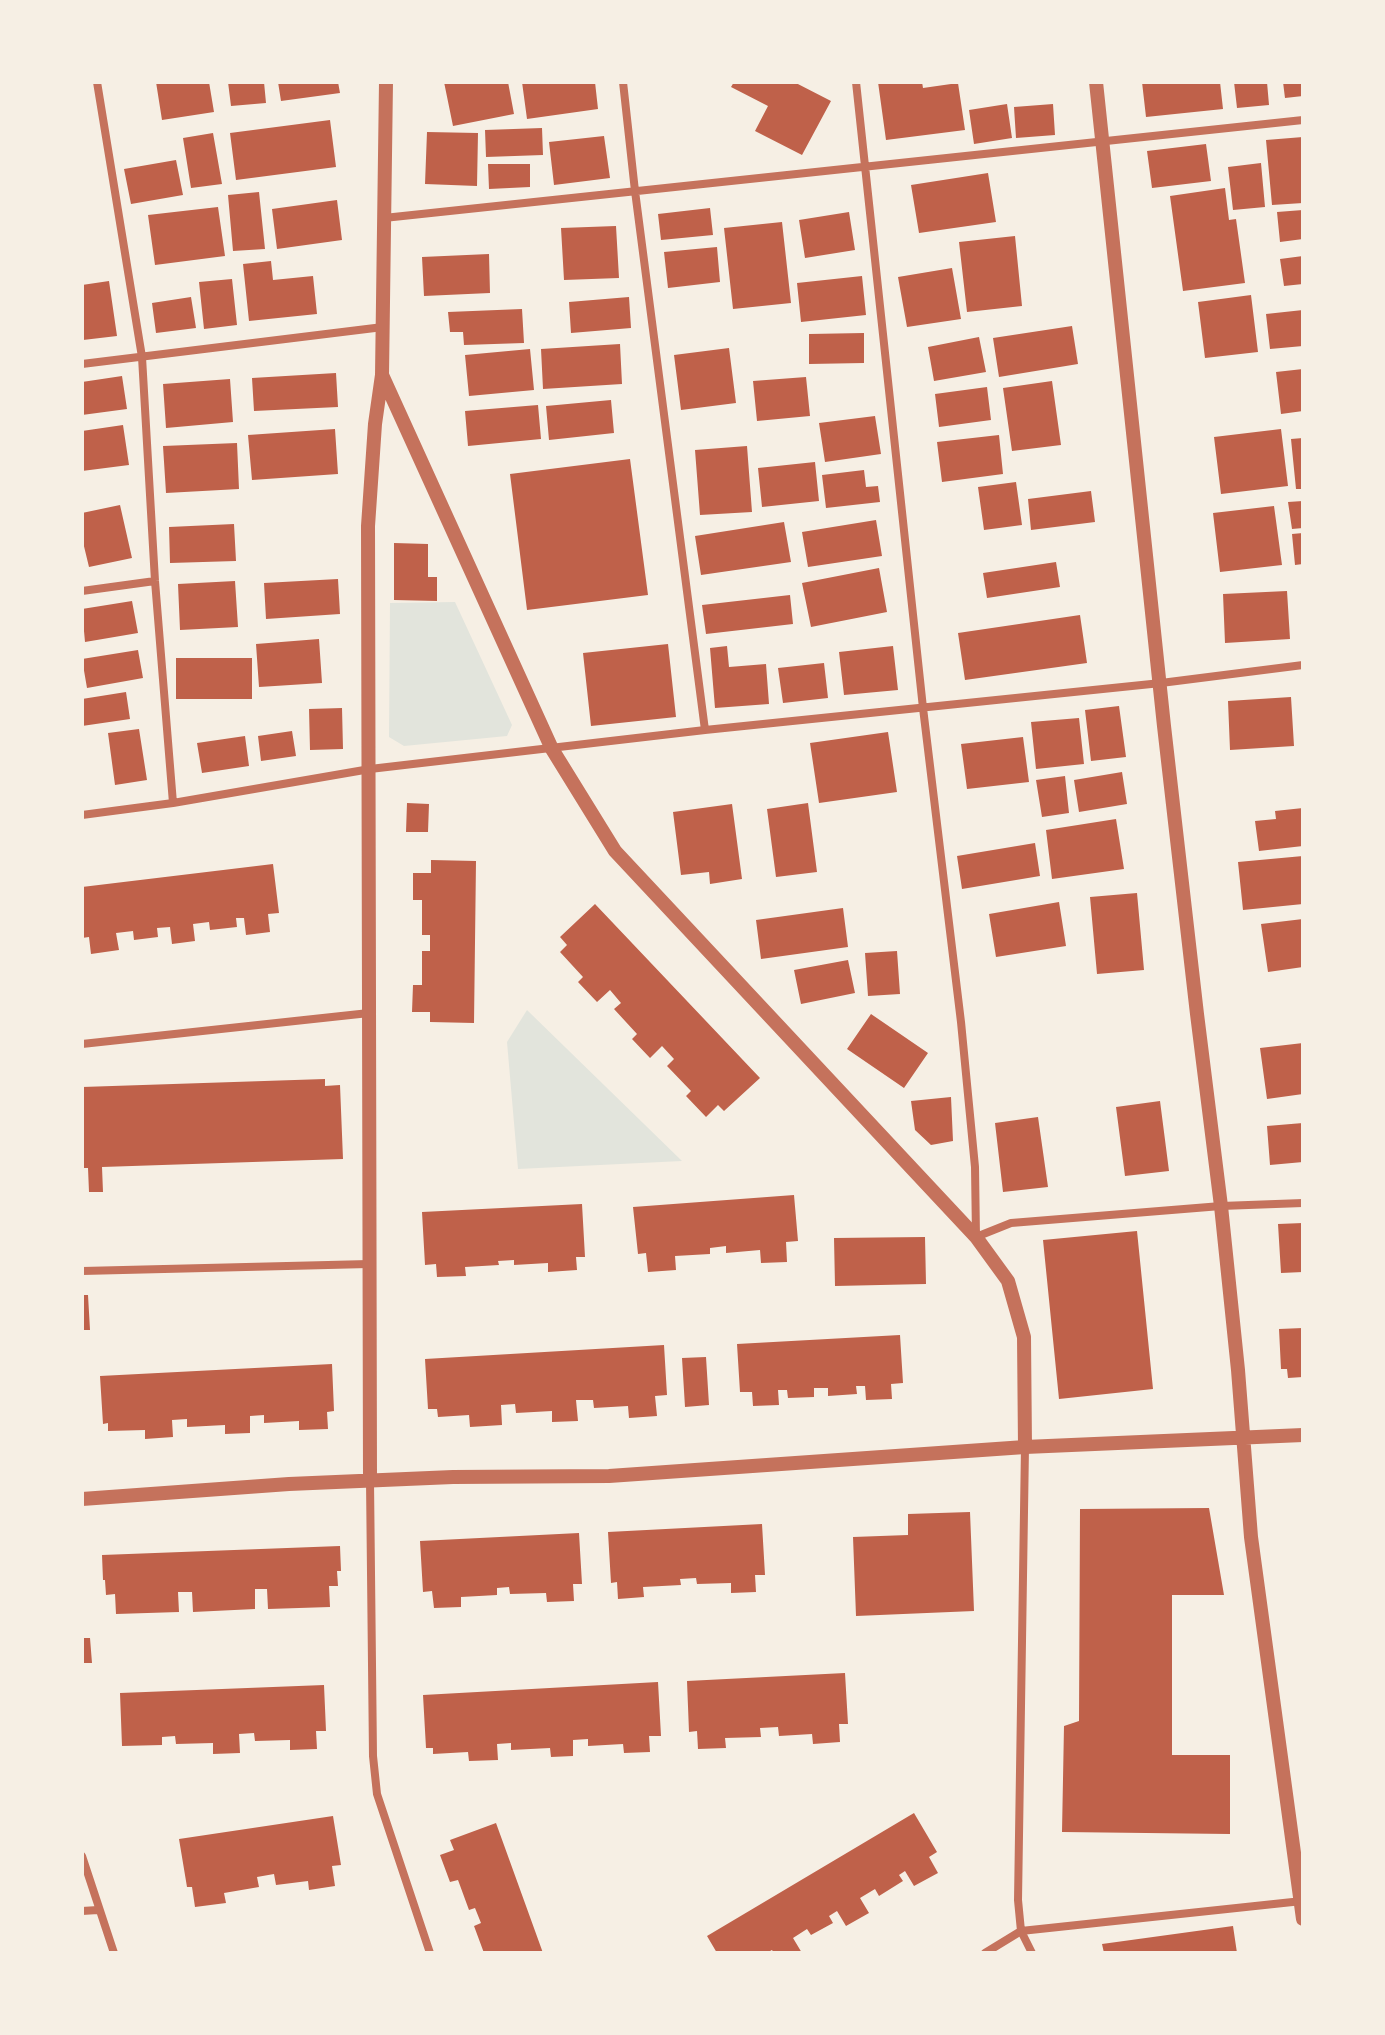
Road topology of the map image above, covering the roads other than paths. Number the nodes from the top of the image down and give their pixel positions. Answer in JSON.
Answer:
{"nodes":[{"id":1,"x":97,"y":82,"type":"edge"},
{"id":2,"x":386,"y":82,"type":"edge"},
{"id":3,"x":623,"y":82,"type":"edge"},
{"id":4,"x":856,"y":82,"type":"edge"},
{"id":5,"x":1096,"y":82,"type":"edge"},
{"id":6,"x":1303,"y":120,"type":"edge"},
{"id":7,"x":1103,"y":141,"type":"junction"},
{"id":8,"x":865,"y":167,"type":"junction"},
{"id":9,"x":635,"y":191,"type":"junction"},
{"id":10,"x":384,"y":218,"type":"junction"},
{"id":11,"x":383,"y":327,"type":"junction"},
{"id":12,"x":142,"y":357,"type":"junction"},
{"id":13,"x":82,"y":364,"type":"edge"},
{"id":14,"x":382,"y":375,"type":"junction"},
{"id":15,"x":155,"y":581,"type":"junction"},
{"id":16,"x":82,"y":591,"type":"edge"},
{"id":17,"x":1303,"y":665,"type":"edge"},
{"id":18,"x":1161,"y":683,"type":"junction"},
{"id":19,"x":923,"y":708,"type":"junction"},
{"id":20,"x":705,"y":730,"type":"junction"},
{"id":21,"x":552,"y":749,"type":"junction"},
{"id":22,"x":370,"y":769,"type":"junction"},
{"id":23,"x":173,"y":803,"type":"junction"},
{"id":24,"x":82,"y":815,"type":"edge"},
{"id":25,"x":370,"y":1013,"type":"junction"},
{"id":26,"x":82,"y":1044,"type":"edge"},
{"id":27,"x":1303,"y":1203,"type":"edge"},
{"id":28,"x":1221,"y":1206,"type":"junction"},
{"id":29,"x":976,"y":1237,"type":"junction"},
{"id":30,"x":369,"y":1264,"type":"junction"},
{"id":31,"x":82,"y":1271,"type":"edge"},
{"id":32,"x":1303,"y":1435,"type":"edge"},
{"id":33,"x":1242,"y":1437,"type":"junction"},
{"id":34,"x":1025,"y":1447,"type":"junction"},
{"id":35,"x":370,"y":1481,"type":"junction"},
{"id":36,"x":82,"y":1499,"type":"edge"},
{"id":37,"x":82,"y":1856,"type":"edge"},
{"id":38,"x":1301,"y":1901,"type":"edge"},
{"id":39,"x":98,"y":1910,"type":"junction"},
{"id":40,"x":82,"y":1911,"type":"edge"},
{"id":41,"x":1303,"y":1919,"type":"edge"},
{"id":42,"x":1021,"y":1931,"type":"junction"},
{"id":43,"x":114,"y":1953,"type":"edge"},
{"id":44,"x":430,"y":1953,"type":"edge"},
{"id":45,"x":985,"y":1953,"type":"edge"},
{"id":46,"x":1032,"y":1953,"type":"edge"}],
"edges":[{"from":1,"to":12,"type":"street"},
{"from":2,"to":10,"type":"street"},
{"from":3,"to":9,"type":"street"},
{"from":4,"to":8,"type":"street"},
{"from":5,"to":7,"type":"street"},
{"from":6,"to":7,"type":"street"},
{"from":7,"to":8,"type":"street"},
{"from":7,"to":18,"type":"street"},
{"from":8,"to":9,"type":"street"},
{"from":8,"to":19,"type":"street"},
{"from":9,"to":10,"type":"street"},
{"from":9,"to":20,"type":"street"},
{"from":10,"to":11,"type":"street"},
{"from":11,"to":12,"type":"street"},
{"from":11,"to":14,"type":"street"},
{"from":12,"to":13,"type":"street"},
{"from":12,"to":15,"type":"street"},
{"from":14,"to":21,"type":"street"},
{"from":14,"to":22,"type":"street"},
{"from":15,"to":16,"type":"street"},
{"from":15,"to":23,"type":"street"},
{"from":17,"to":18,"type":"street"},
{"from":18,"to":19,"type":"street"},
{"from":18,"to":28,"type":"street"},
{"from":19,"to":20,"type":"street"},
{"from":19,"to":29,"type":"street"},
{"from":20,"to":21,"type":"street"},
{"from":21,"to":22,"type":"street"},
{"from":21,"to":29,"type":"street"},
{"from":22,"to":23,"type":"street"},
{"from":22,"to":25,"type":"street"},
{"from":23,"to":24,"type":"street"},
{"from":25,"to":26,"type":"street"},
{"from":25,"to":30,"type":"street"},
{"from":27,"to":28,"type":"street"},
{"from":28,"to":29,"type":"street"},
{"from":28,"to":33,"type":"street"},
{"from":29,"to":34,"type":"street"},
{"from":30,"to":31,"type":"street"},
{"from":30,"to":35,"type":"street"},
{"from":32,"to":33,"type":"street"},
{"from":33,"to":34,"type":"street"},
{"from":33,"to":38,"type":"street"},
{"from":34,"to":35,"type":"street"},
{"from":34,"to":42,"type":"street"},
{"from":35,"to":36,"type":"street"},
{"from":35,"to":44,"type":"street"},
{"from":37,"to":39,"type":"street"},
{"from":38,"to":41,"type":"street"},
{"from":38,"to":42,"type":"street"},
{"from":39,"to":40,"type":"street"},
{"from":39,"to":43,"type":"street"},
{"from":42,"to":45,"type":"street"},
{"from":42,"to":46,"type":"street"}]}
